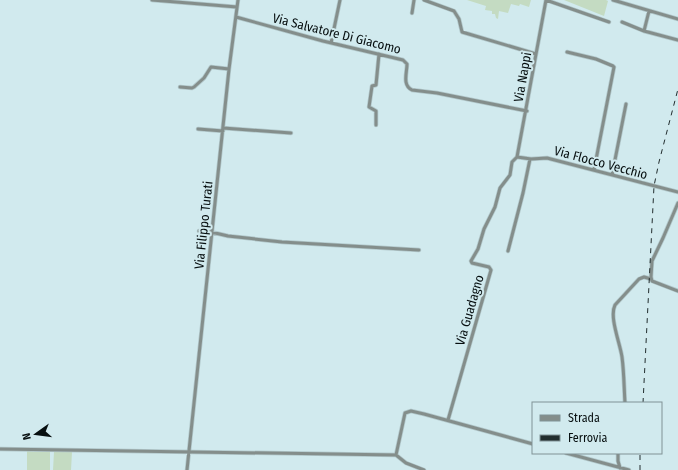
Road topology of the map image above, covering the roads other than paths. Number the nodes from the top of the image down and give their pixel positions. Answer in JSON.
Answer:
{"nodes":[{"id":1,"x":152,"y":0,"type":"edge"},
{"id":2,"x":238,"y":0,"type":"edge"},
{"id":3,"x":340,"y":0,"type":"edge"},
{"id":4,"x":414,"y":0,"type":"edge"},
{"id":5,"x":424,"y":0,"type":"edge"},
{"id":6,"x":546,"y":0,"type":"edge"},
{"id":7,"x":613,"y":0,"type":"edge"},
{"id":8,"x":237,"y":7,"type":"junction"},
{"id":9,"x":650,"y":11,"type":"junction"},
{"id":10,"x":412,"y":13,"type":"dead end"},
{"id":11,"x":236,"y":17,"type":"junction"},
{"id":12,"x":678,"y":20,"type":"edge"},
{"id":13,"x":609,"y":22,"type":"dead end"},
{"id":14,"x":622,"y":22,"type":"dead end"},
{"id":15,"x":644,"y":31,"type":"junction"},
{"id":16,"x":678,"y":40,"type":"edge"},
{"id":17,"x":331,"y":43,"type":"junction"},
{"id":18,"x":567,"y":52,"type":"dead end"},
{"id":19,"x":379,"y":54,"type":"junction"},
{"id":20,"x":536,"y":54,"type":"junction"},
{"id":21,"x":229,"y":69,"type":"junction"},
{"id":22,"x":180,"y":87,"type":"dead end"},
{"id":23,"x":626,"y":104,"type":"dead end"},
{"id":24,"x":526,"y":111,"type":"junction"},
{"id":25,"x":376,"y":125,"type":"dead end"},
{"id":26,"x":198,"y":129,"type":"dead end"},
{"id":27,"x":223,"y":129,"type":"junction"},
{"id":28,"x":291,"y":133,"type":"dead end"},
{"id":29,"x":518,"y":157,"type":"junction"},
{"id":30,"x":530,"y":159,"type":"junction"},
{"id":31,"x":594,"y":170,"type":"junction"},
{"id":32,"x":612,"y":175,"type":"junction"},
{"id":33,"x":678,"y":192,"type":"edge"},
{"id":34,"x":678,"y":203,"type":"edge"},
{"id":35,"x":199,"y":231,"type":"dead end"},
{"id":36,"x":212,"y":232,"type":"junction"},
{"id":37,"x":419,"y":250,"type":"dead end"},
{"id":38,"x":508,"y":251,"type":"dead end"},
{"id":39,"x":651,"y":279,"type":"junction"},
{"id":40,"x":678,"y":291,"type":"edge"},
{"id":41,"x":625,"y":402,"type":"edge"},
{"id":42,"x":448,"y":420,"type":"junction"},
{"id":43,"x":532,"y":444,"type":"edge"},
{"id":44,"x":0,"y":448,"type":"edge"},
{"id":45,"x":189,"y":451,"type":"junction"},
{"id":46,"x":570,"y":454,"type":"edge"},
{"id":47,"x":618,"y":454,"type":"edge"},
{"id":48,"x":396,"y":455,"type":"junction"},
{"id":49,"x":620,"y":468,"type":"junction"},
{"id":50,"x":187,"y":470,"type":"edge"},
{"id":51,"x":424,"y":470,"type":"edge"},
{"id":52,"x":629,"y":470,"type":"edge"}],
"edges":[{"from":1,"to":8,"type":"street"},
{"from":2,"to":8,"type":"street","name":"Via Filippo Turati"},
{"from":3,"to":17,"type":"street"},
{"from":4,"to":10,"type":"street"},
{"from":5,"to":20,"type":"street"},
{"from":6,"to":13,"type":"street"},
{"from":6,"to":20,"type":"street","name":"Via Nappi"},
{"from":7,"to":9,"type":"street"},
{"from":8,"to":11,"type":"street","name":"Via Filippo Turati"},
{"from":9,"to":12,"type":"street"},
{"from":9,"to":15,"type":"street"},
{"from":11,"to":17,"type":"street","name":"Via Salvatore Di Giacomo"},
{"from":11,"to":21,"type":"street","name":"Via Filippo Turati"},
{"from":14,"to":15,"type":"street"},
{"from":15,"to":16,"type":"street"},
{"from":17,"to":19,"type":"street","name":"Via Salvatore Di Giacomo"},
{"from":18,"to":31,"type":"street"},
{"from":19,"to":24,"type":"street","name":"Via Salvatore Di Giacomo"},
{"from":19,"to":25,"type":"street"},
{"from":20,"to":24,"type":"street","name":"Via Nappi"},
{"from":21,"to":22,"type":"street"},
{"from":21,"to":27,"type":"street","name":"Via Filippo Turati"},
{"from":23,"to":32,"type":"street"},
{"from":24,"to":29,"type":"street","name":"Via Nappi"},
{"from":26,"to":27,"type":"street"},
{"from":27,"to":28,"type":"street"},
{"from":27,"to":36,"type":"street","name":"Via Filippo Turati"},
{"from":29,"to":30,"type":"street","name":"Via Flocco Vecchio"},
{"from":29,"to":42,"type":"street","name":"Via Guadagno"},
{"from":30,"to":31,"type":"street","name":"Via Flocco Vecchio"},
{"from":30,"to":38,"type":"street"},
{"from":31,"to":32,"type":"street","name":"Via Flocco Vecchio"},
{"from":32,"to":33,"type":"street","name":"Via Flocco Vecchio"},
{"from":34,"to":39,"type":"street"},
{"from":35,"to":36,"type":"street"},
{"from":36,"to":37,"type":"street"},
{"from":36,"to":45,"type":"street","name":"Via Filippo Turati"},
{"from":39,"to":40,"type":"street"},
{"from":39,"to":41,"type":"street"},
{"from":42,"to":43,"type":"street"},
{"from":42,"to":48,"type":"street"},
{"from":44,"to":45,"type":"street"},
{"from":45,"to":48,"type":"street"},
{"from":45,"to":50,"type":"street","name":"Via Filippo Turati"},
{"from":46,"to":49,"type":"street"},
{"from":47,"to":49,"type":"street"},
{"from":48,"to":51,"type":"street"},
{"from":49,"to":52,"type":"street"}]}
